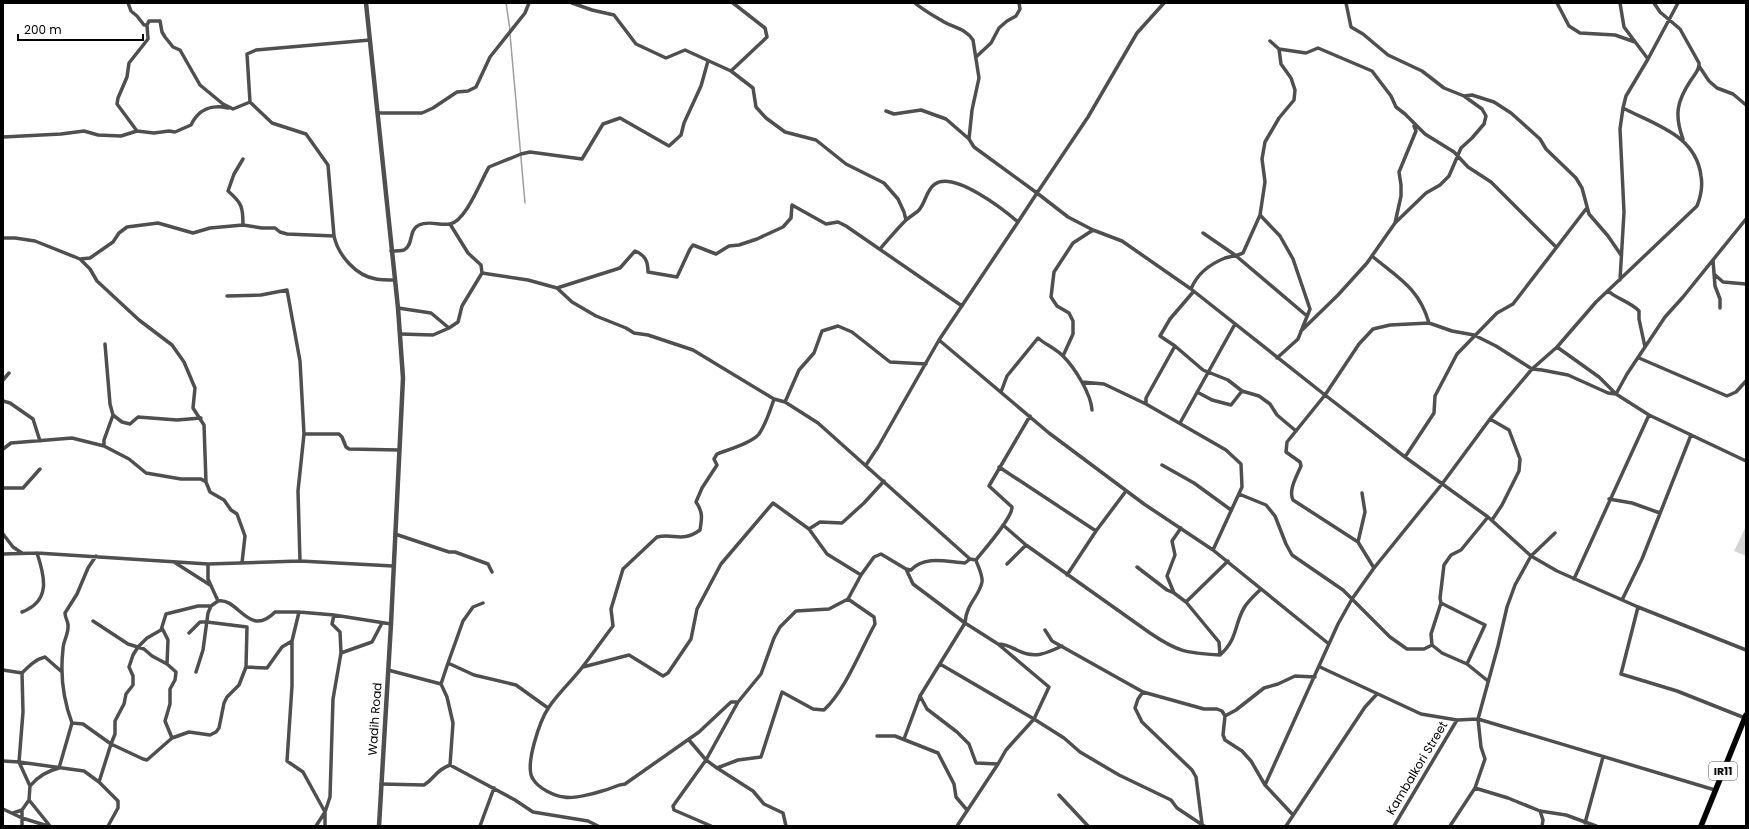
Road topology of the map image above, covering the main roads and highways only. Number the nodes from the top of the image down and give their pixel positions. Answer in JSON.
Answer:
{"nodes":[{"id":1,"x":1745,"y":716,"type":"edge"},
{"id":2,"x":1701,"y":826,"type":"edge"}],
"edges":[{"from":1,"to":2,"type":"main road","number":"IR11"}]}
